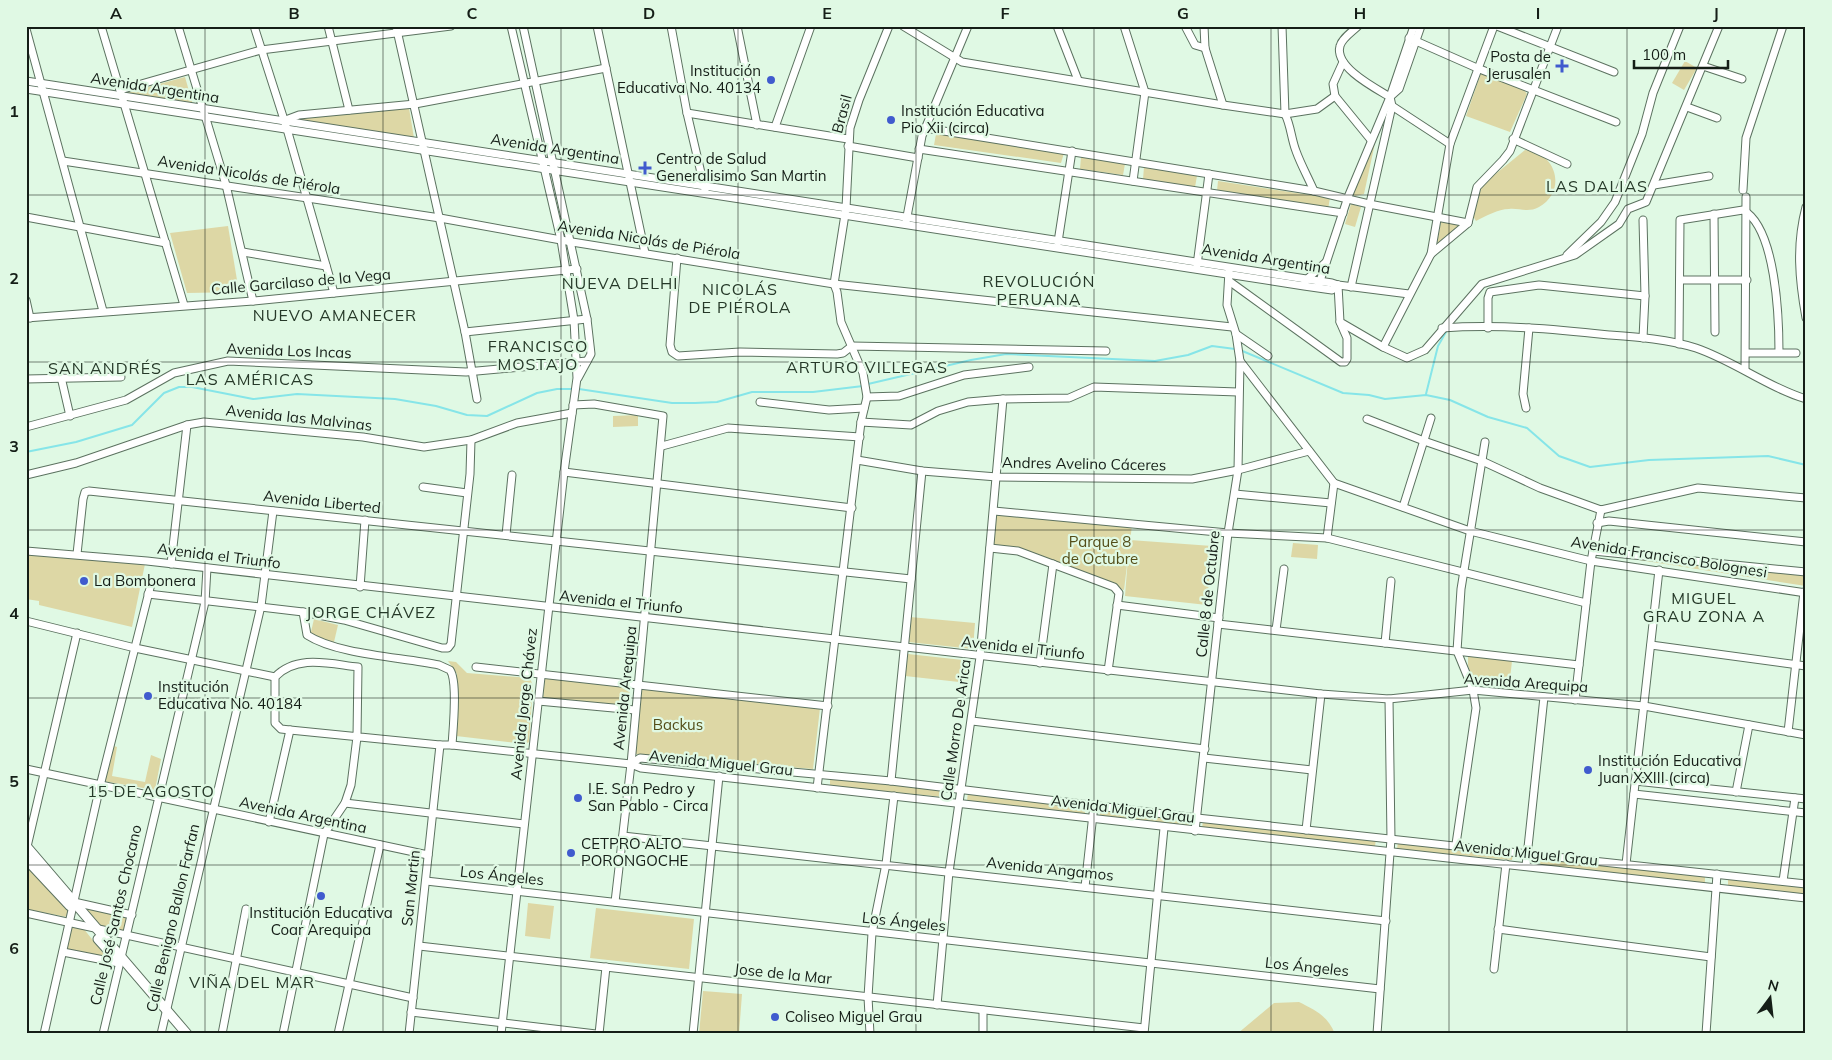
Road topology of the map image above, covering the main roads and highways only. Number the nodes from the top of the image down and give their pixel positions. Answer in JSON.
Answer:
{"nodes":[{"id":1,"x":27,"y":848,"type":"edge"},
{"id":2,"x":26,"y":859,"type":"edge"},
{"id":3,"x":74,"y":905,"type":"junction"},
{"id":4,"x":165,"y":1013,"type":"junction"},
{"id":5,"x":179,"y":1034,"type":"edge"},
{"id":6,"x":187,"y":1034,"type":"edge"}],
"edges":[{"from":1,"to":3,"type":"main road"},
{"from":2,"to":3,"type":"main road"},
{"from":3,"to":4,"type":"main road"},
{"from":4,"to":5,"type":"main road"},
{"from":4,"to":6,"type":"main road"}]}
